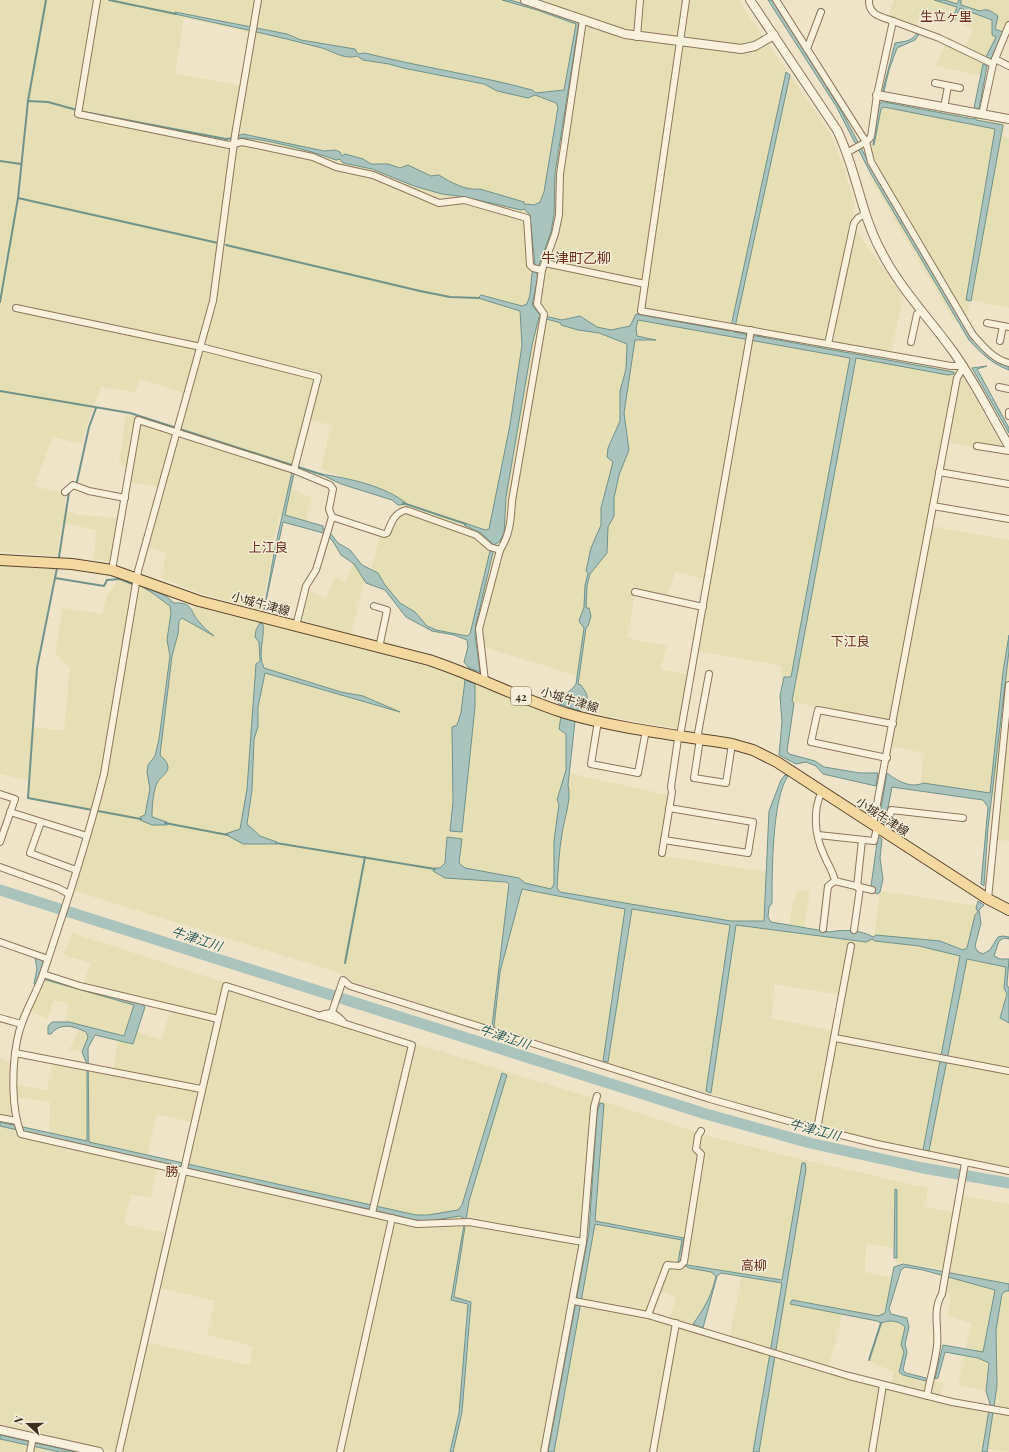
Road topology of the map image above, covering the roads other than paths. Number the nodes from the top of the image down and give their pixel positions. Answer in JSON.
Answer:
{"nodes":[{"id":1,"x":258,"y":0,"type":"edge"},
{"id":2,"x":525,"y":0,"type":"edge"},
{"id":3,"x":640,"y":0,"type":"edge"},
{"id":4,"x":686,"y":0,"type":"edge"},
{"id":5,"x":750,"y":0,"type":"edge"},
{"id":6,"x":776,"y":0,"type":"edge"},
{"id":7,"x":869,"y":0,"type":"edge"},
{"id":8,"x":96,"y":1,"type":"edge"},
{"id":9,"x":821,"y":12,"type":"dead end"},
{"id":10,"x":583,"y":20,"type":"junction"},
{"id":11,"x":893,"y":21,"type":"junction"},
{"id":12,"x":1009,"y":25,"type":"edge"},
{"id":13,"x":774,"y":35,"type":"junction"},
{"id":14,"x":637,"y":37,"type":"junction"},
{"id":15,"x":680,"y":42,"type":"junction"},
{"id":16,"x":807,"y":49,"type":"junction"},
{"id":17,"x":994,"y":61,"type":"junction"},
{"id":18,"x":1009,"y":66,"type":"edge"},
{"id":19,"x":935,"y":84,"type":"dead end"},
{"id":20,"x":948,"y":86,"type":"junction"},
{"id":21,"x":960,"y":88,"type":"dead end"},
{"id":22,"x":877,"y":95,"type":"junction"},
{"id":23,"x":944,"y":108,"type":"junction"},
{"id":24,"x":982,"y":115,"type":"junction"},
{"id":25,"x":1009,"y":119,"type":"edge"},
{"id":26,"x":235,"y":139,"type":"junction"},
{"id":27,"x":864,"y":143,"type":"junction"},
{"id":28,"x":852,"y":150,"type":"junction"},
{"id":29,"x":865,"y":214,"type":"junction"},
{"id":30,"x":545,"y":263,"type":"junction"},
{"id":31,"x":538,"y":269,"type":"junction"},
{"id":32,"x":645,"y":284,"type":"junction"},
{"id":33,"x":16,"y":308,"type":"dead end"},
{"id":34,"x":922,"y":311,"type":"junction"},
{"id":35,"x":987,"y":323,"type":"dead end"},
{"id":36,"x":1006,"y":327,"type":"edge"},
{"id":37,"x":751,"y":330,"type":"junction"},
{"id":38,"x":1000,"y":341,"type":"dead end"},
{"id":39,"x":911,"y":342,"type":"dead end"},
{"id":40,"x":828,"y":344,"type":"junction"},
{"id":41,"x":201,"y":347,"type":"junction"},
{"id":42,"x":1009,"y":363,"type":"edge"},
{"id":43,"x":964,"y":366,"type":"junction"},
{"id":44,"x":999,"y":387,"type":"dead end"},
{"id":45,"x":1009,"y":389,"type":"edge"},
{"id":46,"x":1009,"y":412,"type":"edge"},
{"id":47,"x":1009,"y":416,"type":"edge"},
{"id":48,"x":178,"y":429,"type":"junction"},
{"id":49,"x":977,"y":446,"type":"dead end"},
{"id":50,"x":1009,"y":446,"type":"edge"},
{"id":51,"x":1009,"y":451,"type":"edge"},
{"id":52,"x":294,"y":470,"type":"junction"},
{"id":53,"x":939,"y":472,"type":"junction"},
{"id":54,"x":1009,"y":484,"type":"edge"},
{"id":55,"x":65,"y":492,"type":"dead end"},
{"id":56,"x":125,"y":498,"type":"junction"},
{"id":57,"x":933,"y":506,"type":"junction"},
{"id":58,"x":332,"y":517,"type":"junction"},
{"id":59,"x":1009,"y":519,"type":"edge"},
{"id":60,"x":499,"y":550,"type":"junction"},
{"id":61,"x":0,"y":560,"type":"edge"},
{"id":62,"x":112,"y":570,"type":"junction"},
{"id":63,"x":135,"y":583,"type":"junction"},
{"id":64,"x":635,"y":592,"type":"dead end"},
{"id":65,"x":374,"y":606,"type":"dead end"},
{"id":66,"x":703,"y":607,"type":"junction"},
{"id":67,"x":296,"y":626,"type":"junction"},
{"id":68,"x":379,"y":648,"type":"junction"},
{"id":69,"x":709,"y":674,"type":"dead end"},
{"id":70,"x":485,"y":681,"type":"junction"},
{"id":71,"x":1009,"y":685,"type":"edge"},
{"id":72,"x":598,"y":721,"type":"junction"},
{"id":73,"x":893,"y":724,"type":"junction"},
{"id":74,"x":646,"y":730,"type":"junction"},
{"id":75,"x":680,"y":736,"type":"junction"},
{"id":76,"x":700,"y":739,"type":"junction"},
{"id":77,"x":732,"y":744,"type":"junction"},
{"id":78,"x":887,"y":758,"type":"junction"},
{"id":79,"x":822,"y":791,"type":"junction"},
{"id":80,"x":0,"y":794,"type":"edge"},
{"id":81,"x":670,"y":808,"type":"junction"},
{"id":82,"x":10,"y":812,"type":"junction"},
{"id":83,"x":963,"y":818,"type":"dead end"},
{"id":84,"x":41,"y":822,"type":"junction"},
{"id":85,"x":875,"y":826,"type":"junction"},
{"id":86,"x":2,"y":831,"type":"edge"},
{"id":87,"x":887,"y":834,"type":"junction"},
{"id":88,"x":818,"y":835,"type":"junction"},
{"id":89,"x":87,"y":836,"type":"junction"},
{"id":90,"x":664,"y":840,"type":"junction"},
{"id":91,"x":862,"y":840,"type":"junction"},
{"id":92,"x":0,"y":842,"type":"edge"},
{"id":93,"x":662,"y":853,"type":"dead end"},
{"id":94,"x":0,"y":867,"type":"edge"},
{"id":95,"x":76,"y":870,"type":"junction"},
{"id":96,"x":834,"y":881,"type":"junction"},
{"id":97,"x":858,"y":888,"type":"junction"},
{"id":98,"x":872,"y":890,"type":"dead end"},
{"id":99,"x":69,"y":894,"type":"junction"},
{"id":100,"x":988,"y":899,"type":"junction"},
{"id":101,"x":1009,"y":910,"type":"edge"},
{"id":102,"x":823,"y":929,"type":"dead end"},
{"id":103,"x":854,"y":930,"type":"dead end"},
{"id":104,"x":0,"y":942,"type":"edge"},
{"id":105,"x":851,"y":946,"type":"dead end"},
{"id":106,"x":48,"y":959,"type":"junction"},
{"id":107,"x":43,"y":974,"type":"junction"},
{"id":108,"x":332,"y":1012,"type":"junction"},
{"id":109,"x":320,"y":1016,"type":"junction"},
{"id":110,"x":0,"y":1018,"type":"edge"},
{"id":111,"x":218,"y":1019,"type":"junction"},
{"id":112,"x":21,"y":1024,"type":"junction"},
{"id":113,"x":345,"y":1024,"type":"junction"},
{"id":114,"x":835,"y":1038,"type":"junction"},
{"id":115,"x":15,"y":1053,"type":"junction"},
{"id":116,"x":1009,"y":1071,"type":"edge"},
{"id":117,"x":201,"y":1089,"type":"junction"},
{"id":118,"x":597,"y":1096,"type":"dead end"},
{"id":119,"x":0,"y":1118,"type":"edge"},
{"id":120,"x":18,"y":1126,"type":"junction"},
{"id":121,"x":817,"y":1129,"type":"junction"},
{"id":122,"x":701,"y":1131,"type":"dead end"},
{"id":123,"x":965,"y":1163,"type":"junction"},
{"id":124,"x":183,"y":1171,"type":"junction"},
{"id":125,"x":1009,"y":1171,"type":"edge"},
{"id":126,"x":372,"y":1213,"type":"junction"},
{"id":127,"x":392,"y":1218,"type":"junction"},
{"id":128,"x":584,"y":1242,"type":"junction"},
{"id":129,"x":574,"y":1301,"type":"junction"},
{"id":130,"x":648,"y":1314,"type":"junction"},
{"id":131,"x":676,"y":1323,"type":"junction"},
{"id":132,"x":883,"y":1385,"type":"junction"},
{"id":133,"x":927,"y":1396,"type":"junction"},
{"id":134,"x":1009,"y":1412,"type":"edge"},
{"id":135,"x":0,"y":1430,"type":"edge"},
{"id":136,"x":33,"y":1437,"type":"junction"},
{"id":137,"x":31,"y":1450,"type":"edge"},
{"id":138,"x":99,"y":1452,"type":"edge"},
{"id":139,"x":119,"y":1452,"type":"edge"},
{"id":140,"x":340,"y":1452,"type":"edge"},
{"id":141,"x":544,"y":1452,"type":"edge"},
{"id":142,"x":653,"y":1452,"type":"edge"},
{"id":143,"x":872,"y":1452,"type":"edge"}],
"edges":[{"from":1,"to":26,"type":"street"},
{"from":2,"to":10,"type":"street"},
{"from":3,"to":14,"type":"street"},
{"from":4,"to":15,"type":"street"},
{"from":5,"to":13,"type":"street"},
{"from":6,"to":16,"type":"street"},
{"from":7,"to":11,"type":"street"},
{"from":8,"to":26,"type":"street"},
{"from":9,"to":16,"type":"street"},
{"from":10,"to":14,"type":"street"},
{"from":10,"to":30,"type":"street"},
{"from":11,"to":17,"type":"street"},
{"from":11,"to":22,"type":"street"},
{"from":12,"to":17,"type":"street"},
{"from":13,"to":15,"type":"street"},
{"from":13,"to":28,"type":"street"},
{"from":14,"to":15,"type":"street"},
{"from":15,"to":32,"type":"street"},
{"from":16,"to":27,"type":"street"},
{"from":17,"to":18,"type":"street"},
{"from":17,"to":24,"type":"street"},
{"from":19,"to":20,"type":"street"},
{"from":20,"to":21,"type":"street"},
{"from":20,"to":23,"type":"street"},
{"from":22,"to":23,"type":"street"},
{"from":22,"to":27,"type":"street"},
{"from":23,"to":24,"type":"street"},
{"from":24,"to":25,"type":"street"},
{"from":26,"to":31,"type":"street"},
{"from":26,"to":41,"type":"street"},
{"from":27,"to":28,"type":"street"},
{"from":27,"to":42,"type":"street"},
{"from":28,"to":29,"type":"street"},
{"from":29,"to":34,"type":"street"},
{"from":29,"to":40,"type":"street"},
{"from":30,"to":31,"type":"street"},
{"from":30,"to":32,"type":"street"},
{"from":31,"to":60,"type":"street"},
{"from":32,"to":37,"type":"street"},
{"from":33,"to":41,"type":"street"},
{"from":34,"to":39,"type":"street"},
{"from":34,"to":43,"type":"street"},
{"from":35,"to":36,"type":"street"},
{"from":36,"to":38,"type":"street"},
{"from":37,"to":40,"type":"street"},
{"from":37,"to":66,"type":"street"},
{"from":40,"to":43,"type":"street"},
{"from":41,"to":48,"type":"street"},
{"from":41,"to":52,"type":"street"},
{"from":43,"to":50,"type":"street"},
{"from":43,"to":53,"type":"street"},
{"from":44,"to":45,"type":"street"},
{"from":46,"to":47,"type":"street"},
{"from":48,"to":52,"type":"street"},
{"from":48,"to":56,"type":"street"},
{"from":48,"to":63,"type":"street"},
{"from":49,"to":51,"type":"street"},
{"from":52,"to":58,"type":"street"},
{"from":53,"to":54,"type":"street"},
{"from":53,"to":57,"type":"street"},
{"from":55,"to":56,"type":"street"},
{"from":56,"to":62,"type":"street"},
{"from":57,"to":59,"type":"street"},
{"from":57,"to":73,"type":"street"},
{"from":58,"to":60,"type":"street"},
{"from":58,"to":67,"type":"street"},
{"from":60,"to":70,"type":"street"},
{"from":61,"to":62,"type":"main road","name":"小城牛津線","number":"42"},
{"from":62,"to":63,"type":"main road","name":"小城牛津線","number":"42"},
{"from":63,"to":67,"type":"main road","name":"小城牛津線","number":"42"},
{"from":63,"to":89,"type":"street"},
{"from":64,"to":66,"type":"street"},
{"from":65,"to":68,"type":"street"},
{"from":66,"to":75,"type":"street"},
{"from":67,"to":68,"type":"main road","name":"小城牛津線","number":"42"},
{"from":68,"to":70,"type":"main road","name":"小城牛津線","number":"42"},
{"from":69,"to":76,"type":"street"},
{"from":70,"to":72,"type":"main road","name":"小城牛津線","number":"42"},
{"from":71,"to":100,"type":"street"},
{"from":72,"to":74,"type":"main road","name":"小城牛津線","number":"42"},
{"from":72,"to":74,"type":"street"},
{"from":73,"to":78,"type":"street"},
{"from":73,"to":78,"type":"street"},
{"from":74,"to":75,"type":"main road","name":"小城牛津線","number":"42"},
{"from":75,"to":76,"type":"main road","name":"小城牛津線","number":"42"},
{"from":75,"to":81,"type":"street"},
{"from":76,"to":77,"type":"main road","name":"小城牛津線","number":"42"},
{"from":76,"to":77,"type":"street"},
{"from":77,"to":79,"type":"main road","name":"小城牛津線","number":"42"},
{"from":78,"to":85,"type":"street"},
{"from":79,"to":85,"type":"main road","name":"小城牛津線","number":"42"},
{"from":79,"to":88,"type":"street"},
{"from":80,"to":82,"type":"street"},
{"from":81,"to":90,"type":"street"},
{"from":81,"to":90,"type":"street"},
{"from":82,"to":84,"type":"street"},
{"from":82,"to":86,"type":"street"},
{"from":83,"to":87,"type":"street"},
{"from":84,"to":89,"type":"street"},
{"from":84,"to":95,"type":"street"},
{"from":85,"to":87,"type":"main road","name":"小城牛津線","number":"42"},
{"from":85,"to":91,"type":"street"},
{"from":86,"to":92,"type":"street"},
{"from":87,"to":100,"type":"main road","name":"小城牛津線","number":"42"},
{"from":88,"to":91,"type":"street"},
{"from":88,"to":96,"type":"street"},
{"from":89,"to":95,"type":"street"},
{"from":90,"to":93,"type":"street"},
{"from":91,"to":97,"type":"street"},
{"from":94,"to":99,"type":"street"},
{"from":95,"to":99,"type":"street"},
{"from":96,"to":97,"type":"street"},
{"from":96,"to":102,"type":"street"},
{"from":97,"to":98,"type":"street"},
{"from":97,"to":103,"type":"street"},
{"from":99,"to":106,"type":"street"},
{"from":100,"to":101,"type":"main road","name":"小城牛津線","number":"42"},
{"from":104,"to":106,"type":"street"},
{"from":105,"to":114,"type":"street"},
{"from":106,"to":107,"type":"street"},
{"from":107,"to":111,"type":"street"},
{"from":107,"to":112,"type":"street"},
{"from":108,"to":109,"type":"street"},
{"from":108,"to":113,"type":"street"},
{"from":108,"to":121,"type":"street"},
{"from":109,"to":111,"type":"street"},
{"from":109,"to":113,"type":"street"},
{"from":110,"to":112,"type":"street"},
{"from":111,"to":117,"type":"street"},
{"from":112,"to":115,"type":"street"},
{"from":113,"to":126,"type":"street"},
{"from":114,"to":116,"type":"street"},
{"from":114,"to":121,"type":"street"},
{"from":115,"to":117,"type":"street"},
{"from":115,"to":120,"type":"street"},
{"from":117,"to":124,"type":"street"},
{"from":118,"to":128,"type":"street"},
{"from":119,"to":120,"type":"street"},
{"from":120,"to":124,"type":"street"},
{"from":121,"to":123,"type":"street"},
{"from":122,"to":130,"type":"street"},
{"from":123,"to":125,"type":"street"},
{"from":123,"to":133,"type":"street"},
{"from":124,"to":126,"type":"street"},
{"from":124,"to":139,"type":"street"},
{"from":126,"to":127,"type":"street"},
{"from":127,"to":128,"type":"street"},
{"from":127,"to":140,"type":"street"},
{"from":128,"to":129,"type":"street"},
{"from":129,"to":130,"type":"street"},
{"from":129,"to":141,"type":"street"},
{"from":130,"to":131,"type":"street"},
{"from":131,"to":132,"type":"street"},
{"from":131,"to":142,"type":"street"},
{"from":132,"to":133,"type":"street"},
{"from":132,"to":143,"type":"street"},
{"from":133,"to":134,"type":"street"},
{"from":135,"to":136,"type":"street"},
{"from":136,"to":137,"type":"street"},
{"from":136,"to":138,"type":"street"}]}
